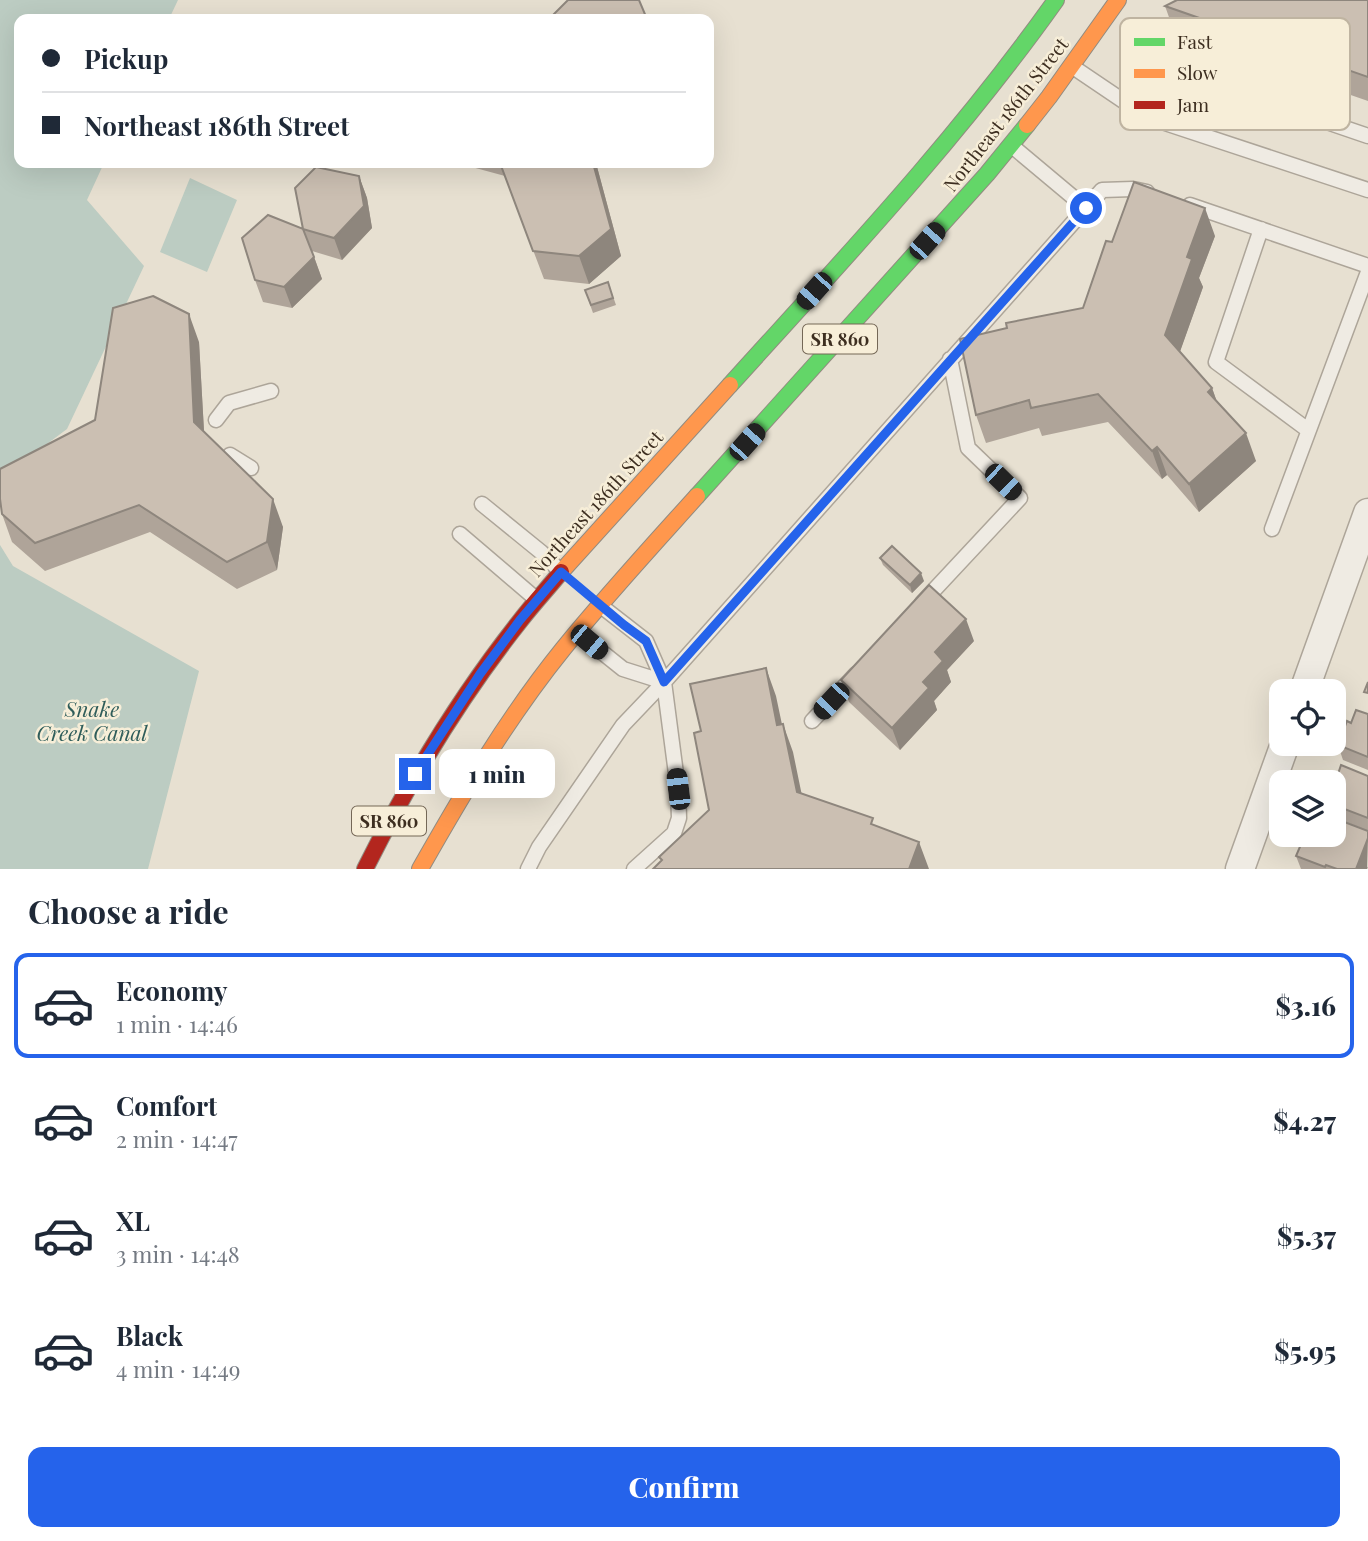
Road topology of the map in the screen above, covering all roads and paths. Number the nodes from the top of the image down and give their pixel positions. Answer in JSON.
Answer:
{"nodes":[{"id":1,"x":1056,"y":0,"type":"edge"},
{"id":2,"x":1118,"y":0,"type":"edge"},
{"id":3,"x":1219,"y":0,"type":"edge"},
{"id":4,"x":1184,"y":18,"type":"edge"},
{"id":5,"x":1072,"y":66,"type":"junction"},
{"id":6,"x":1120,"y":99,"type":"edge"},
{"id":7,"x":1186,"y":130,"type":"edge"},
{"id":8,"x":1350,"y":130,"type":"edge"},
{"id":9,"x":1368,"y":136,"type":"edge"},
{"id":10,"x":1011,"y":145,"type":"junction"},
{"id":11,"x":1368,"y":190,"type":"edge"},
{"id":12,"x":1086,"y":208,"type":"junction"},
{"id":13,"x":1261,"y":229,"type":"junction"},
{"id":14,"x":1368,"y":266,"type":"edge"},
{"id":15,"x":1368,"y":272,"type":"edge"},
{"id":16,"x":950,"y":359,"type":"junction"},
{"id":17,"x":271,"y":391,"type":"dead end"},
{"id":18,"x":216,"y":421,"type":"dead end"},
{"id":19,"x":1308,"y":430,"type":"junction"},
{"id":20,"x":230,"y":455,"type":"edge"},
{"id":21,"x":251,"y":468,"type":"dead end"},
{"id":22,"x":482,"y":504,"type":"dead end"},
{"id":23,"x":1367,"y":518,"type":"edge"},
{"id":24,"x":1272,"y":529,"type":"dead end"},
{"id":25,"x":460,"y":534,"type":"dead end"},
{"id":26,"x":566,"y":576,"type":"junction"},
{"id":27,"x":596,"y":601,"type":"junction"},
{"id":28,"x":542,"y":604,"type":"junction"},
{"id":29,"x":916,"y":610,"type":"edge"},
{"id":30,"x":572,"y":628,"type":"junction"},
{"id":31,"x":869,"y":660,"type":"edge"},
{"id":32,"x":1308,"y":679,"type":"edge"},
{"id":33,"x":665,"y":688,"type":"junction"},
{"id":34,"x":812,"y":721,"type":"dead end"},
{"id":35,"x":1281,"y":756,"type":"edge"},
{"id":36,"x":365,"y":869,"type":"edge"},
{"id":37,"x":420,"y":869,"type":"edge"},
{"id":38,"x":528,"y":869,"type":"edge"},
{"id":39,"x":635,"y":869,"type":"edge"},
{"id":40,"x":1240,"y":869,"type":"edge"}],
"edges":[{"from":1,"to":26,"type":"main road","name":"Northeast 186th Street","number":"SR 860"},
{"from":2,"to":5,"type":"main road","name":"Northeast 186th Street","number":"SR 860"},
{"from":3,"to":4,"type":"lane"},
{"from":5,"to":6,"type":"lane"},
{"from":5,"to":10,"type":"main road","name":"Northeast 186th Street","number":"SR 860"},
{"from":7,"to":11,"type":"lane"},
{"from":8,"to":9,"type":"lane"},
{"from":10,"to":12,"type":"lane"},
{"from":10,"to":27,"type":"main road","name":"Northeast 186th Street","number":"SR 860"},
{"from":12,"to":13,"type":"lane"},
{"from":12,"to":16,"type":"lane"},
{"from":13,"to":14,"type":"lane"},
{"from":13,"to":19,"type":"lane"},
{"from":15,"to":19,"type":"lane"},
{"from":16,"to":29,"type":"lane"},
{"from":16,"to":33,"type":"lane"},
{"from":17,"to":18,"type":"lane"},
{"from":19,"to":24,"type":"lane"},
{"from":20,"to":21,"type":"lane"},
{"from":22,"to":26,"type":"lane"},
{"from":23,"to":32,"type":"street"},
{"from":25,"to":28,"type":"lane"},
{"from":26,"to":28,"type":"main road","name":"Northeast 186th Street","number":"SR 860"},
{"from":27,"to":30,"type":"main road","name":"Northeast 186th Street","number":"SR 860"},
{"from":27,"to":33,"type":"lane"},
{"from":28,"to":36,"type":"main road","name":"Northeast 186th Street","number":"SR 860"},
{"from":30,"to":33,"type":"lane"},
{"from":30,"to":37,"type":"main road","name":"Northeast 186th Street","number":"SR 860"},
{"from":31,"to":34,"type":"lane"},
{"from":33,"to":38,"type":"lane"},
{"from":33,"to":39,"type":"lane"},
{"from":35,"to":40,"type":"street"}]}
